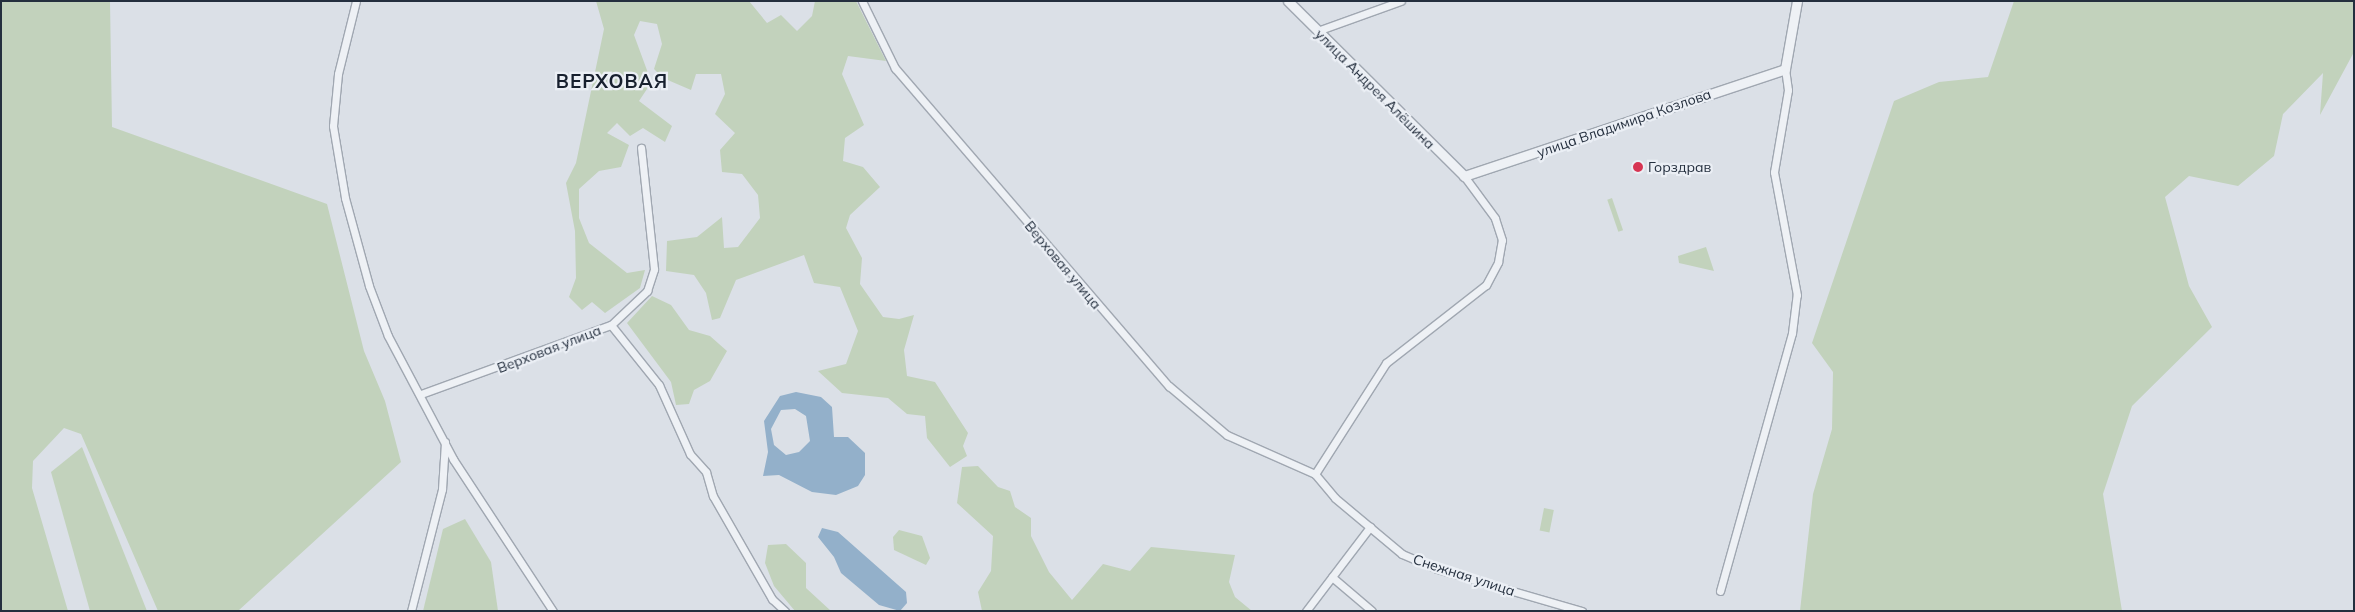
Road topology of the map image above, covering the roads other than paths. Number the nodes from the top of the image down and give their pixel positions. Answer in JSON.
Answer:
{"nodes":[{"id":1,"x":356,"y":1,"type":"edge"},
{"id":2,"x":862,"y":1,"type":"edge"},
{"id":3,"x":1288,"y":1,"type":"edge"},
{"id":4,"x":1401,"y":1,"type":"edge"},
{"id":5,"x":1797,"y":1,"type":"edge"},
{"id":6,"x":1317,"y":31,"type":"junction"},
{"id":7,"x":1785,"y":69,"type":"junction"},
{"id":8,"x":641,"y":148,"type":"dead end"},
{"id":9,"x":1464,"y":176,"type":"junction"},
{"id":10,"x":612,"y":325,"type":"junction"},
{"id":11,"x":421,"y":394,"type":"junction"},
{"id":12,"x":445,"y":441,"type":"junction"},
{"id":13,"x":1315,"y":474,"type":"junction"},
{"id":14,"x":1370,"y":527,"type":"junction"},
{"id":15,"x":1332,"y":577,"type":"junction"},
{"id":16,"x":1720,"y":591,"type":"dead end"},
{"id":17,"x":412,"y":611,"type":"edge"},
{"id":18,"x":552,"y":611,"type":"edge"},
{"id":19,"x":785,"y":611,"type":"edge"},
{"id":20,"x":1306,"y":611,"type":"edge"},
{"id":21,"x":1372,"y":611,"type":"edge"},
{"id":22,"x":1582,"y":611,"type":"edge"}],
"edges":[{"from":1,"to":11,"type":"street"},
{"from":2,"to":13,"type":"street","name":"Верховая улица"},
{"from":3,"to":6,"type":"street","name":"улица Андрея Алёшина"},
{"from":4,"to":6,"type":"street"},
{"from":5,"to":7,"type":"street"},
{"from":6,"to":9,"type":"street","name":"улица Андрея Алёшина"},
{"from":7,"to":9,"type":"street","name":"улица Владимира Козлова"},
{"from":7,"to":16,"type":"street"},
{"from":8,"to":10,"type":"street"},
{"from":9,"to":13,"type":"street"},
{"from":10,"to":11,"type":"street","name":"Верховая улица"},
{"from":10,"to":19,"type":"street","name":"Верховая улица"},
{"from":11,"to":12,"type":"street"},
{"from":12,"to":17,"type":"street"},
{"from":12,"to":18,"type":"street"},
{"from":13,"to":14,"type":"street","name":"Снежная улица"},
{"from":14,"to":15,"type":"street"},
{"from":14,"to":22,"type":"street","name":"Снежная улица"},
{"from":15,"to":20,"type":"street"},
{"from":15,"to":21,"type":"street"}]}
